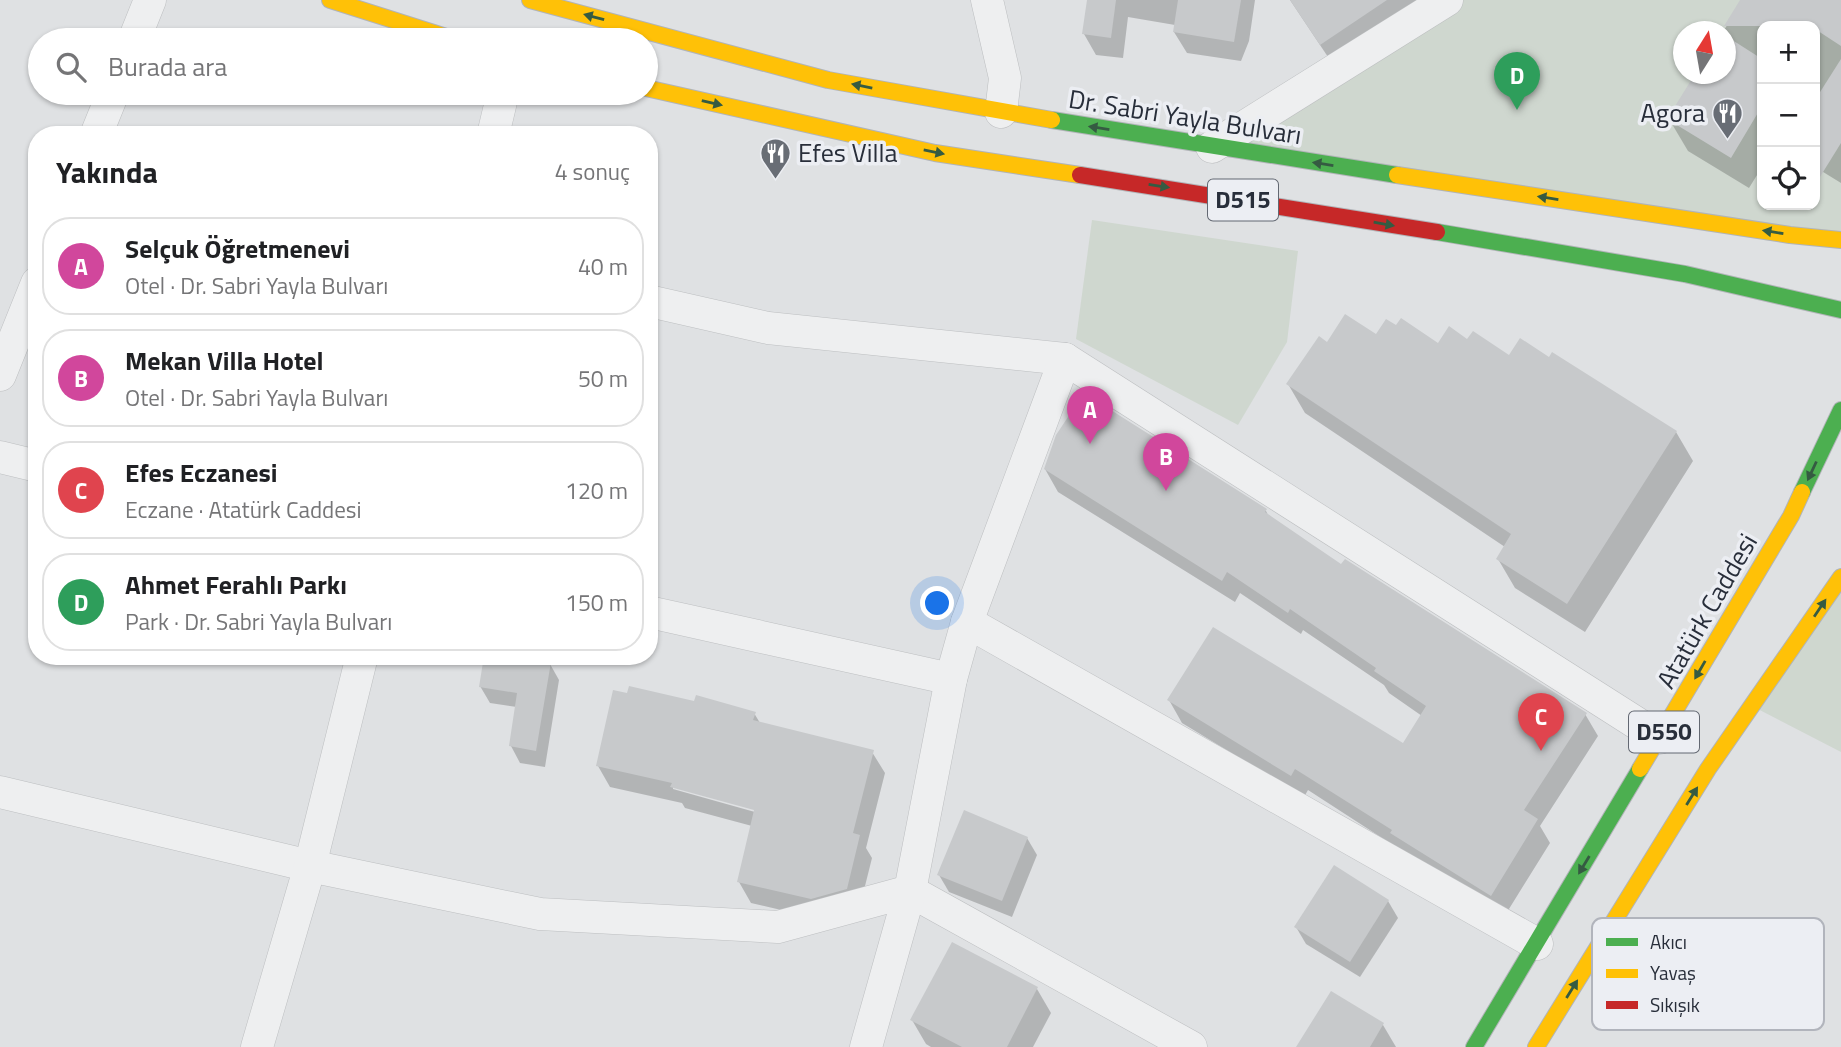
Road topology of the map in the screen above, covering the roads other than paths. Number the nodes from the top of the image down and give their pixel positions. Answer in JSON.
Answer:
{"nodes":[{"id":1,"x":150,"y":0,"type":"edge"},
{"id":2,"x":330,"y":0,"type":"edge"},
{"id":3,"x":530,"y":0,"type":"edge"},
{"id":4,"x":987,"y":0,"type":"edge"},
{"id":5,"x":1447,"y":0,"type":"edge"},
{"id":6,"x":139,"y":28,"type":"edge"},
{"id":7,"x":418,"y":28,"type":"edge"},
{"id":8,"x":634,"y":28,"type":"edge"},
{"id":9,"x":658,"y":34,"type":"edge"},
{"id":10,"x":658,"y":91,"type":"edge"},
{"id":11,"x":108,"y":105,"type":"edge"},
{"id":12,"x":500,"y":105,"type":"edge"},
{"id":13,"x":1001,"y":112,"type":"junction"},
{"id":14,"x":100,"y":126,"type":"edge"},
{"id":15,"x":495,"y":126,"type":"edge"},
{"id":16,"x":1212,"y":147,"type":"junction"},
{"id":17,"x":1841,"y":240,"type":"edge"},
{"id":18,"x":658,"y":303,"type":"edge"},
{"id":19,"x":28,"y":305,"type":"edge"},
{"id":20,"x":1841,"y":310,"type":"edge"},
{"id":21,"x":1065,"y":359,"type":"junction"},
{"id":22,"x":0,"y":375,"type":"edge"},
{"id":23,"x":1841,"y":410,"type":"edge"},
{"id":24,"x":0,"y":457,"type":"edge"},
{"id":25,"x":28,"y":464,"type":"edge"},
{"id":26,"x":1841,"y":577,"type":"edge"},
{"id":27,"x":658,"y":614,"type":"edge"},
{"id":28,"x":968,"y":622,"type":"junction"},
{"id":29,"x":360,"y":665,"type":"edge"},
{"id":30,"x":950,"y":679,"type":"junction"},
{"id":31,"x":1660,"y":738,"type":"junction"},
{"id":32,"x":0,"y":792,"type":"edge"},
{"id":33,"x":310,"y":866,"type":"junction"},
{"id":34,"x":910,"y":891,"type":"junction"},
{"id":35,"x":1616,"y":918,"type":"edge"},
{"id":36,"x":1537,"y":944,"type":"junction"},
{"id":37,"x":1592,"y":956,"type":"edge"},
{"id":38,"x":257,"y":1047,"type":"edge"},
{"id":39,"x":866,"y":1047,"type":"edge"},
{"id":40,"x":1191,"y":1047,"type":"edge"},
{"id":41,"x":1474,"y":1047,"type":"edge"},
{"id":42,"x":1536,"y":1047,"type":"edge"}],
"edges":[{"from":1,"to":6,"type":"street"},
{"from":2,"to":7,"type":"highway"},
{"from":8,"to":3,"type":"highway","name":"Dr. Sabri Yayla Bulvarı","number":"D515","one_way":true},
{"from":4,"to":13,"type":"street"},
{"from":5,"to":16,"type":"street"},
{"from":13,"to":9,"type":"highway","name":"Dr. Sabri Yayla Bulvarı","number":"D515","one_way":true},
{"from":10,"to":20,"type":"highway","number":"D515","one_way":true},
{"from":11,"to":14,"type":"street"},
{"from":12,"to":15,"type":"street"},
{"from":16,"to":13,"type":"highway","name":"Dr. Sabri Yayla Bulvarı","number":"D515","one_way":true},
{"from":17,"to":16,"type":"highway","name":"Dr. Sabri Yayla Bulvarı","number":"D515","one_way":true},
{"from":18,"to":21,"type":"street"},
{"from":19,"to":22,"type":"street"},
{"from":21,"to":28,"type":"street"},
{"from":21,"to":31,"type":"street"},
{"from":23,"to":31,"type":"highway","name":"Atatürk Caddesi","number":"D550","one_way":true},
{"from":24,"to":25,"type":"street"},
{"from":35,"to":26,"type":"highway","number":"D550","one_way":true},
{"from":27,"to":30,"type":"street"},
{"from":28,"to":30,"type":"street"},
{"from":28,"to":36,"type":"street"},
{"from":29,"to":33,"type":"street"},
{"from":30,"to":34,"type":"street"},
{"from":31,"to":36,"type":"highway","name":"Atatürk Caddesi","number":"D550","one_way":true},
{"from":32,"to":33,"type":"street"},
{"from":33,"to":34,"type":"street"},
{"from":33,"to":38,"type":"street"},
{"from":34,"to":39,"type":"street"},
{"from":34,"to":40,"type":"street"},
{"from":36,"to":41,"type":"highway","name":"Atatürk Caddesi","number":"D550"},
{"from":42,"to":37,"type":"highway","number":"D550","one_way":true}]}
